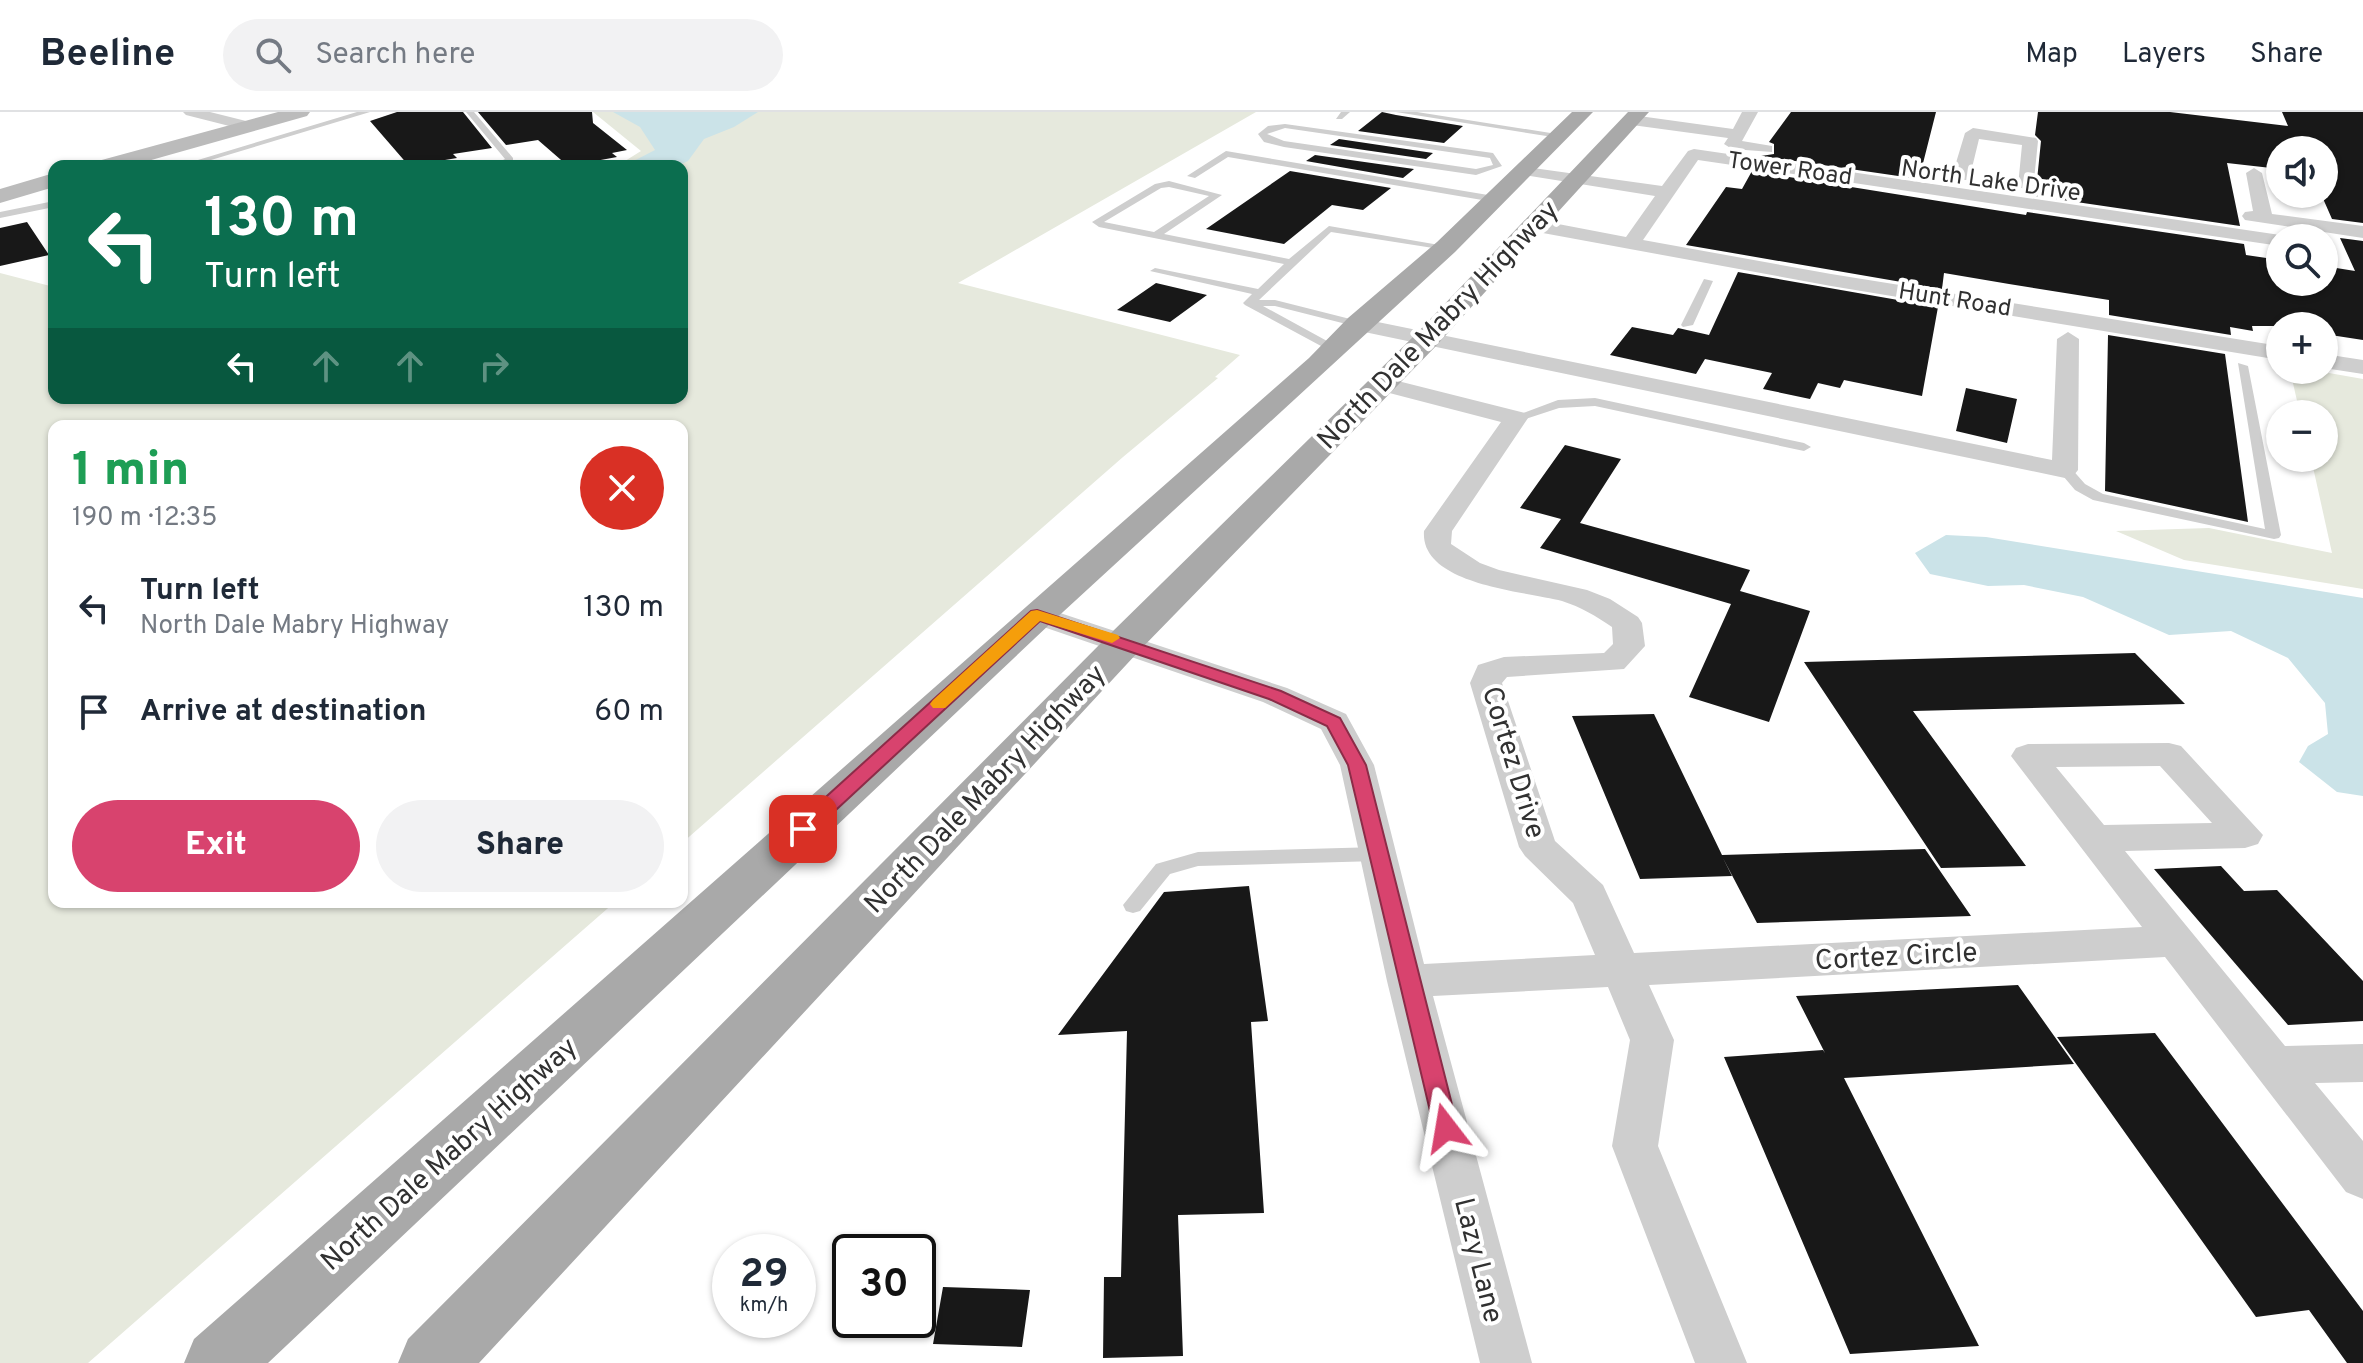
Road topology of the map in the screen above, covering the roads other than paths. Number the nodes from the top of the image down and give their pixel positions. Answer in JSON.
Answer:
{"nodes":[{"id":1,"x":191,"y":112,"type":"edge"},
{"id":2,"x":300,"y":112,"type":"edge"},
{"id":3,"x":366,"y":112,"type":"edge"},
{"id":4,"x":470,"y":112,"type":"edge"},
{"id":5,"x":1400,"y":112,"type":"edge"},
{"id":6,"x":1583,"y":112,"type":"edge"},
{"id":7,"x":1750,"y":112,"type":"edge"},
{"id":8,"x":1636,"y":116,"type":"edge"},
{"id":9,"x":249,"y":126,"type":"junction"},
{"id":10,"x":1735,"y":134,"type":"junction"},
{"id":11,"x":1559,"y":135,"type":"junction"},
{"id":12,"x":127,"y":160,"type":"edge"},
{"id":13,"x":202,"y":160,"type":"edge"},
{"id":14,"x":510,"y":160,"type":"edge"},
{"id":15,"x":1498,"y":166,"type":"junction"},
{"id":16,"x":1524,"y":170,"type":"junction"},
{"id":17,"x":2254,"y":173,"type":"dead end"},
{"id":18,"x":1192,"y":176,"type":"dead end"},
{"id":19,"x":1961,"y":176,"type":"junction"},
{"id":20,"x":1577,"y":178,"type":"junction"},
{"id":21,"x":48,"y":182,"type":"edge"},
{"id":22,"x":2027,"y":186,"type":"junction"},
{"id":23,"x":1666,"y":192,"type":"junction"},
{"id":24,"x":0,"y":196,"type":"edge"},
{"id":25,"x":1494,"y":199,"type":"junction"},
{"id":26,"x":2154,"y":203,"type":"dead end"},
{"id":27,"x":48,"y":205,"type":"edge"},
{"id":28,"x":2233,"y":214,"type":"dead end"},
{"id":29,"x":0,"y":215,"type":"edge"},
{"id":30,"x":2264,"y":218,"type":"junction"},
{"id":31,"x":1532,"y":225,"type":"junction"},
{"id":32,"x":2363,"y":232,"type":"edge"},
{"id":33,"x":1156,"y":235,"type":"junction"},
{"id":34,"x":2266,"y":238,"type":"edge"},
{"id":35,"x":1630,"y":244,"type":"junction"},
{"id":36,"x":1446,"y":247,"type":"junction"},
{"id":37,"x":2338,"y":248,"type":"edge"},
{"id":38,"x":2363,"y":252,"type":"edge"},
{"id":39,"x":1289,"y":262,"type":"junction"},
{"id":40,"x":1155,"y":271,"type":"dead end"},
{"id":41,"x":1708,"y":281,"type":"dead end"},
{"id":42,"x":1261,"y":293,"type":"junction"},
{"id":43,"x":1249,"y":303,"type":"junction"},
{"id":44,"x":1358,"y":324,"type":"junction"},
{"id":45,"x":1687,"y":325,"type":"dead end"},
{"id":46,"x":2068,"y":339,"type":"dead end"},
{"id":47,"x":1426,"y":340,"type":"junction"},
{"id":48,"x":2266,"y":351,"type":"edge"},
{"id":49,"x":1326,"y":356,"type":"junction"},
{"id":50,"x":2338,"y":363,"type":"edge"},
{"id":51,"x":2242,"y":366,"type":"dead end"},
{"id":52,"x":2363,"y":367,"type":"edge"},
{"id":53,"x":1382,"y":384,"type":"junction"},
{"id":54,"x":1516,"y":418,"type":"junction"},
{"id":55,"x":1804,"y":447,"type":"dead end"},
{"id":56,"x":2065,"y":470,"type":"junction"},
{"id":57,"x":1037,"y":615,"type":"junction"},
{"id":58,"x":1125,"y":642,"type":"junction"},
{"id":59,"x":2093,"y":839,"type":"junction"},
{"id":60,"x":1378,"y":854,"type":"junction"},
{"id":61,"x":1133,"y":905,"type":"dead end"},
{"id":62,"x":2174,"y":941,"type":"junction"},
{"id":63,"x":1618,"y":968,"type":"junction"},
{"id":64,"x":1408,"y":981,"type":"junction"},
{"id":65,"x":2363,"y":1063,"type":"edge"},
{"id":66,"x":2273,"y":1065,"type":"junction"},
{"id":67,"x":2363,"y":1177,"type":"edge"},
{"id":68,"x":218,"y":1363,"type":"edge"},
{"id":69,"x":432,"y":1363,"type":"edge"},
{"id":70,"x":1506,"y":1363,"type":"edge"},
{"id":71,"x":1721,"y":1363,"type":"edge"}],
"edges":[{"from":1,"to":9,"type":"street"},
{"from":2,"to":9,"type":"street"},
{"from":3,"to":13,"type":"lane"},
{"from":4,"to":14,"type":"lane"},
{"from":5,"to":11,"type":"lane"},
{"from":6,"to":11,"type":"main road","name":"North Dale Mabry Highway"},
{"from":7,"to":10,"type":"street"},
{"from":8,"to":10,"type":"street","name":"North Lake Drive"},
{"from":8,"to":20,"type":"main road","name":"North Dale Mabry Highway"},
{"from":9,"to":12,"type":"street"},
{"from":10,"to":19,"type":"street","name":"North Lake Drive"},
{"from":11,"to":16,"type":"main road","name":"North Dale Mabry Highway"},
{"from":15,"to":15,"type":"lane"},
{"from":15,"to":16,"type":"lane"},
{"from":16,"to":20,"type":"street"},
{"from":16,"to":25,"type":"main road","name":"North Dale Mabry Highway"},
{"from":17,"to":30,"type":"street"},
{"from":18,"to":25,"type":"lane"},
{"from":19,"to":22,"type":"street","name":"North Lake Drive"},
{"from":19,"to":22,"type":"street"},
{"from":20,"to":23,"type":"street"},
{"from":20,"to":31,"type":"main road","name":"North Dale Mabry Highway"},
{"from":21,"to":24,"type":"street"},
{"from":22,"to":26,"type":"street","name":"North Lake Drive"},
{"from":23,"to":34,"type":"street","name":"Tower Road"},
{"from":23,"to":35,"type":"street","name":"Tower Road"},
{"from":25,"to":36,"type":"main road","name":"North Dale Mabry Highway"},
{"from":27,"to":29,"type":"lane"},
{"from":28,"to":30,"type":"street"},
{"from":30,"to":32,"type":"street"},
{"from":31,"to":35,"type":"street","name":"Hunt Road"},
{"from":31,"to":47,"type":"main road","name":"North Dale Mabry Highway"},
{"from":33,"to":33,"type":"lane"},
{"from":33,"to":39,"type":"lane"},
{"from":35,"to":48,"type":"street","name":"Hunt Road"},
{"from":36,"to":39,"type":"lane"},
{"from":36,"to":44,"type":"main road","name":"North Dale Mabry Highway"},
{"from":37,"to":38,"type":"street"},
{"from":39,"to":42,"type":"lane"},
{"from":40,"to":42,"type":"lane"},
{"from":41,"to":45,"type":"lane"},
{"from":42,"to":43,"type":"lane"},
{"from":43,"to":44,"type":"lane"},
{"from":43,"to":49,"type":"lane"},
{"from":44,"to":47,"type":"street"},
{"from":44,"to":49,"type":"main road","name":"North Dale Mabry Highway"},
{"from":46,"to":56,"type":"street"},
{"from":47,"to":53,"type":"main road","name":"North Dale Mabry Highway"},
{"from":47,"to":56,"type":"street"},
{"from":49,"to":57,"type":"main road","name":"North Dale Mabry Highway"},
{"from":50,"to":52,"type":"street"},
{"from":51,"to":56,"type":"lane"},
{"from":53,"to":54,"type":"street"},
{"from":53,"to":58,"type":"main road","name":"North Dale Mabry Highway"},
{"from":54,"to":55,"type":"lane"},
{"from":54,"to":63,"type":"street","name":"Cortez Drive"},
{"from":57,"to":58,"type":"street","name":"Lazy Lane"},
{"from":57,"to":68,"type":"main road","name":"North Dale Mabry Highway"},
{"from":58,"to":60,"type":"street","name":"Lazy Lane"},
{"from":58,"to":69,"type":"main road","name":"North Dale Mabry Highway"},
{"from":59,"to":59,"type":"street"},
{"from":59,"to":62,"type":"street"},
{"from":60,"to":61,"type":"lane"},
{"from":60,"to":64,"type":"street","name":"Lazy Lane"},
{"from":62,"to":63,"type":"street","name":"Cortez Circle"},
{"from":62,"to":66,"type":"street"},
{"from":63,"to":64,"type":"street","name":"Cortez Circle"},
{"from":63,"to":71,"type":"street"},
{"from":64,"to":70,"type":"street","name":"Lazy Lane"},
{"from":65,"to":66,"type":"street"},
{"from":66,"to":67,"type":"street"}]}
